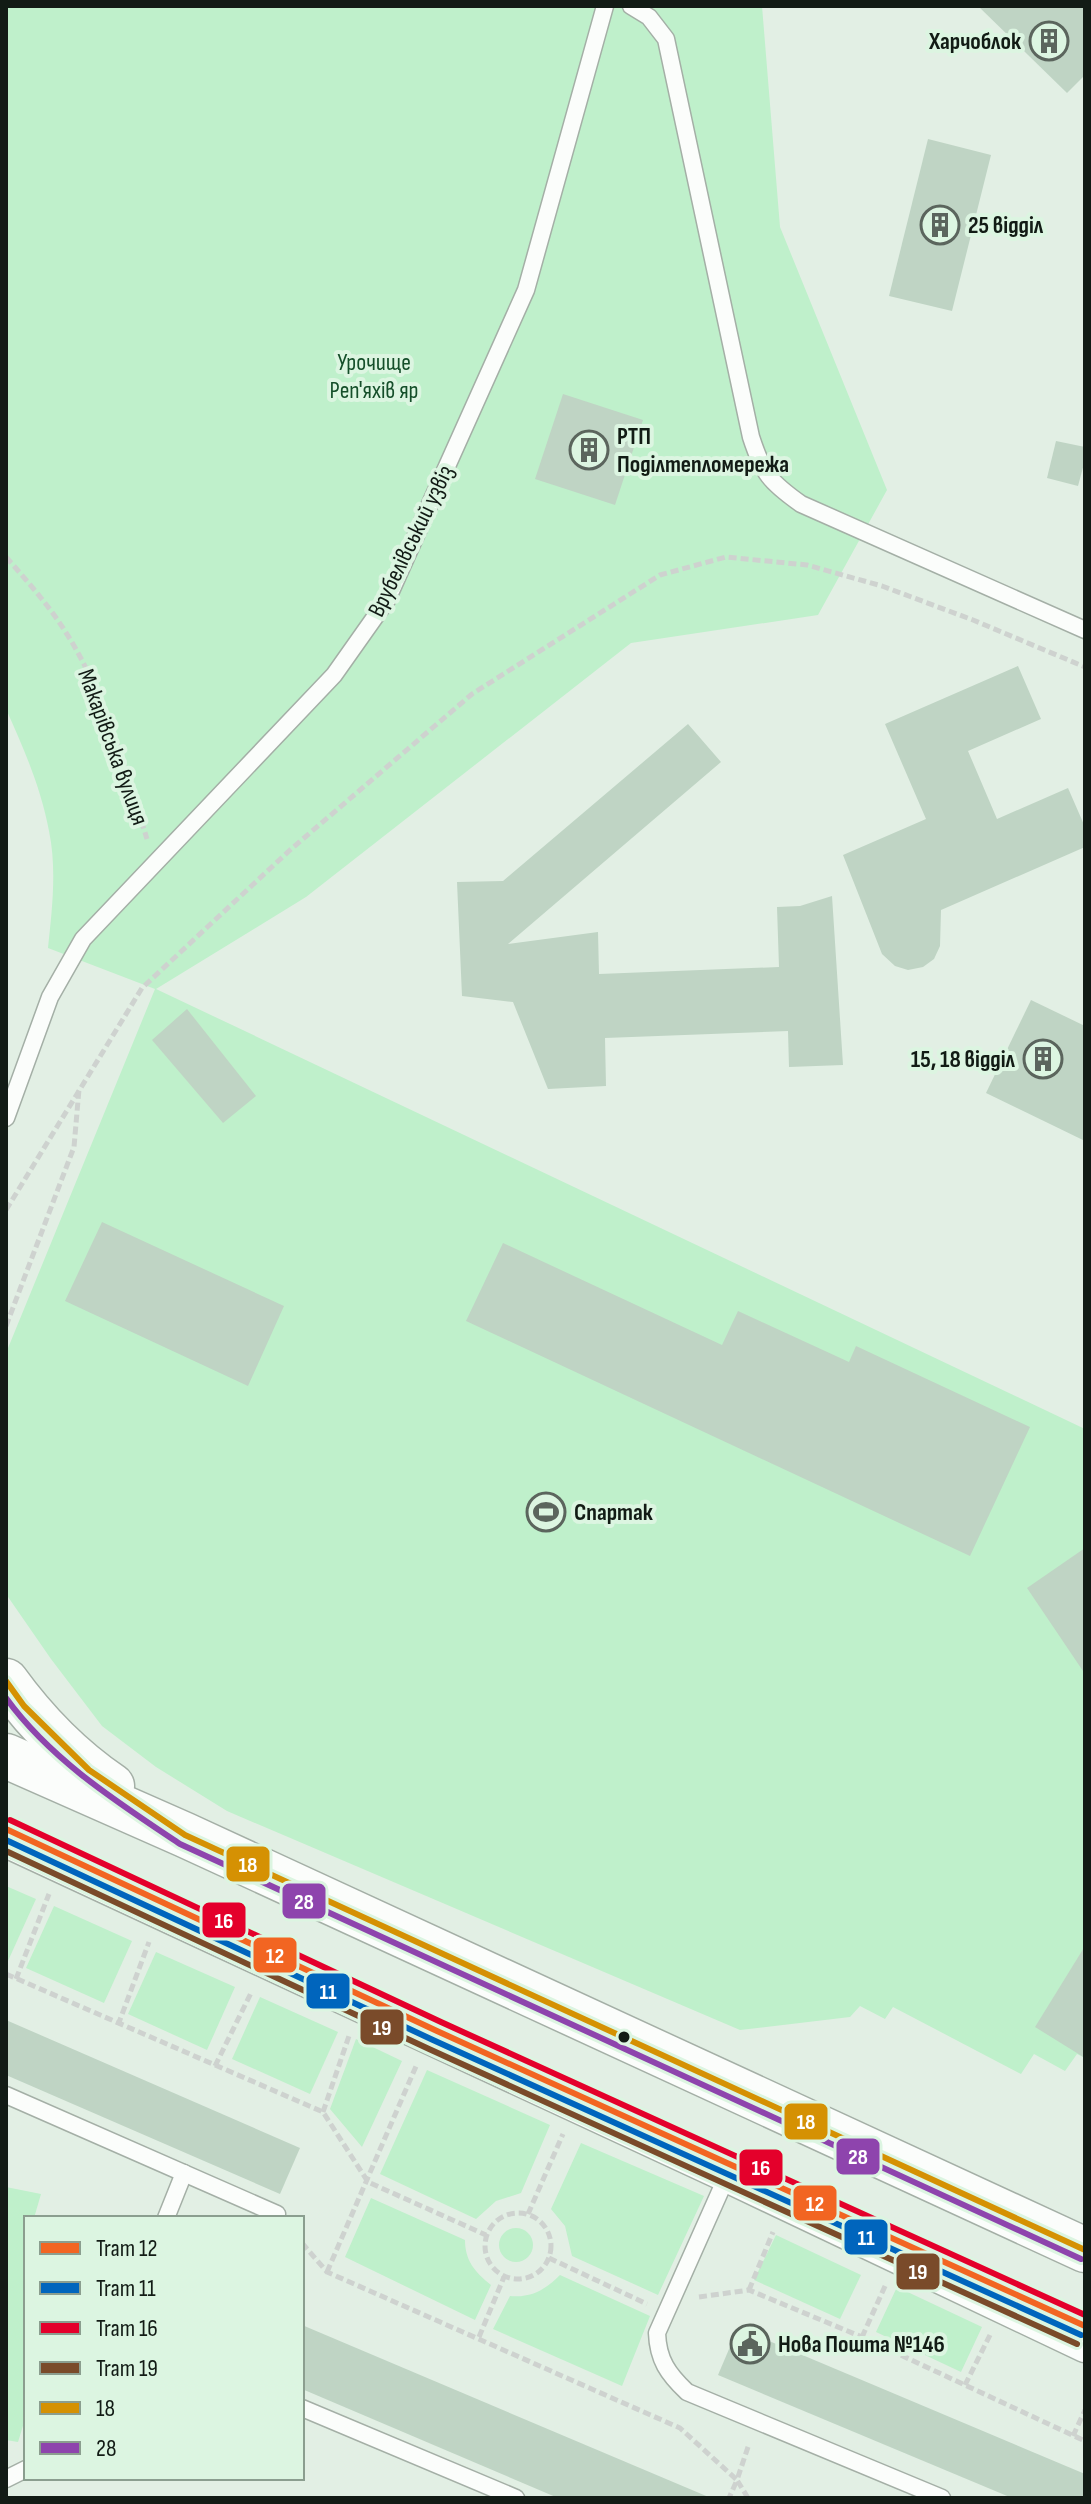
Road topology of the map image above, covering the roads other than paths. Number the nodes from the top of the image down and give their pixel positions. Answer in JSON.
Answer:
{"nodes":[{"id":1,"x":605,"y":6,"type":"edge"},
{"id":2,"x":631,"y":6,"type":"edge"},
{"id":3,"x":1085,"y":630,"type":"edge"},
{"id":4,"x":6,"y":1118,"type":"edge"},
{"id":5,"x":6,"y":1681,"type":"edge"},
{"id":6,"x":10,"y":1760,"type":"edge"},
{"id":7,"x":185,"y":1835,"type":"junction"},
{"id":8,"x":6,"y":1841,"type":"edge"},
{"id":9,"x":6,"y":2095,"type":"edge"},
{"id":10,"x":184,"y":2173,"type":"junction"},
{"id":11,"x":727,"y":2176,"type":"junction"},
{"id":12,"x":277,"y":2214,"type":"dead end"},
{"id":13,"x":167,"y":2216,"type":"edge"},
{"id":14,"x":1085,"y":2250,"type":"edge"},
{"id":15,"x":1085,"y":2346,"type":"edge"},
{"id":16,"x":304,"y":2409,"type":"edge"},
{"id":17,"x":24,"y":2470,"type":"edge"},
{"id":18,"x":6,"y":2479,"type":"edge"},
{"id":19,"x":516,"y":2498,"type":"edge"},
{"id":20,"x":942,"y":2498,"type":"edge"}],
"edges":[{"from":1,"to":4,"type":"lane","name":"Врубелівський узвіз"},
{"from":2,"to":3,"type":"lane"},
{"from":5,"to":7,"type":"main road"},
{"from":6,"to":7,"type":"main road"},
{"from":7,"to":14,"type":"main road"},
{"from":8,"to":11,"type":"street"},
{"from":9,"to":10,"type":"lane"},
{"from":10,"to":12,"type":"lane"},
{"from":10,"to":13,"type":"lane"},
{"from":11,"to":15,"type":"street"},
{"from":11,"to":20,"type":"lane"},
{"from":16,"to":19,"type":"lane"},
{"from":17,"to":18,"type":"lane"}]}
